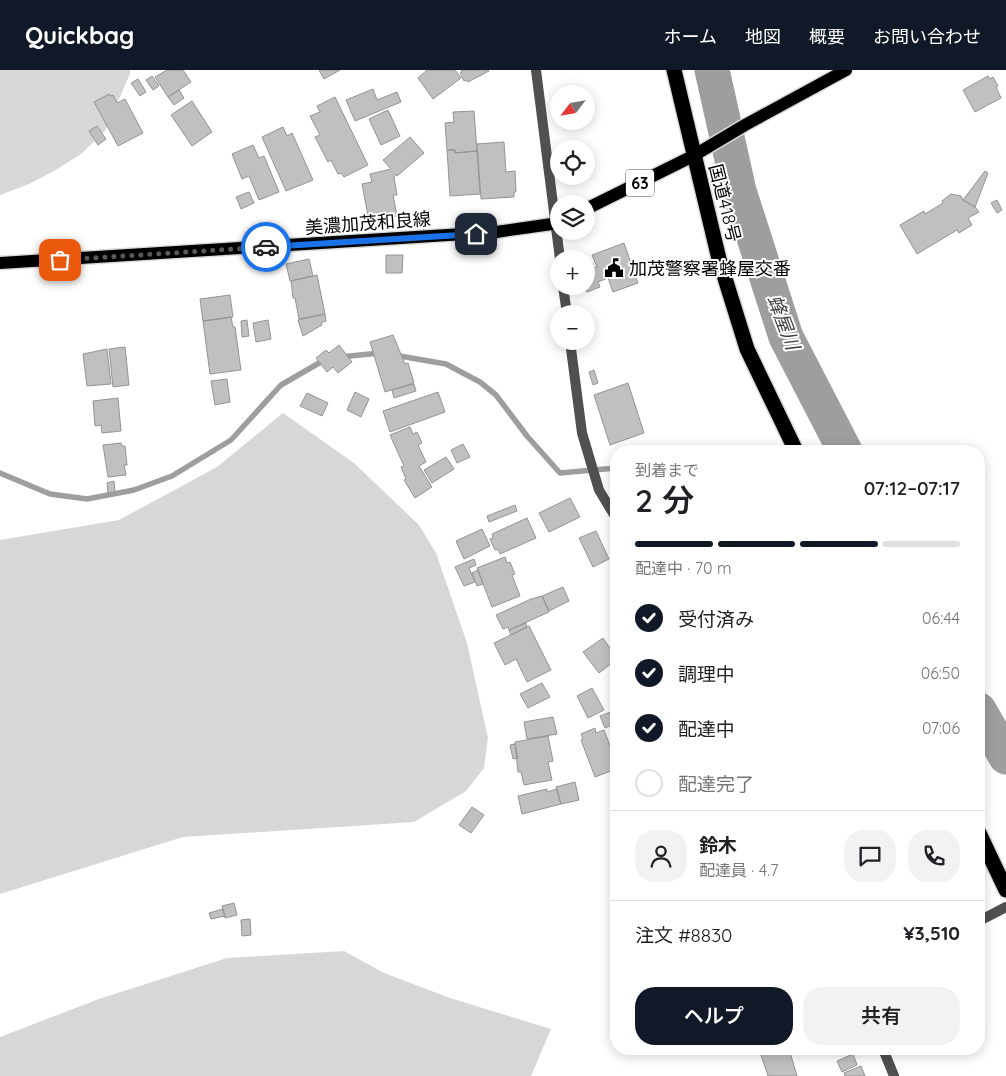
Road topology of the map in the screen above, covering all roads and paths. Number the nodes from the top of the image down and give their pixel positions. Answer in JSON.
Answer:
{"nodes":[{"id":1,"x":536,"y":70,"type":"edge"},
{"id":2,"x":674,"y":70,"type":"edge"},
{"id":3,"x":846,"y":70,"type":"edge"},
{"id":4,"x":693,"y":156,"type":"junction"},
{"id":5,"x":553,"y":195,"type":"edge"},
{"id":6,"x":595,"y":205,"type":"edge"},
{"id":7,"x":550,"y":225,"type":"edge"},
{"id":8,"x":0,"y":263,"type":"edge"},
{"id":9,"x":571,"y":350,"type":"edge"},
{"id":10,"x":793,"y":445,"type":"edge"},
{"id":11,"x":610,"y":508,"type":"edge"},
{"id":12,"x":985,"y":846,"type":"edge"},
{"id":13,"x":1006,"y":890,"type":"edge"},
{"id":14,"x":1006,"y":907,"type":"edge"},
{"id":15,"x":985,"y":918,"type":"edge"},
{"id":16,"x":885,"y":1055,"type":"edge"},
{"id":17,"x":894,"y":1076,"type":"edge"}],
"edges":[{"from":1,"to":5,"type":"street"},
{"from":2,"to":4,"type":"highway","name":"国道418号"},
{"from":3,"to":4,"type":"main road","number":"63"},
{"from":4,"to":6,"type":"main road","number":"63"},
{"from":4,"to":10,"type":"highway","name":"国道418号"},
{"from":7,"to":8,"type":"main road","name":"美濃加茂和良線"},
{"from":9,"to":11,"type":"street"},
{"from":12,"to":13,"type":"highway"},
{"from":14,"to":15,"type":"street"},
{"from":16,"to":17,"type":"street"}]}
